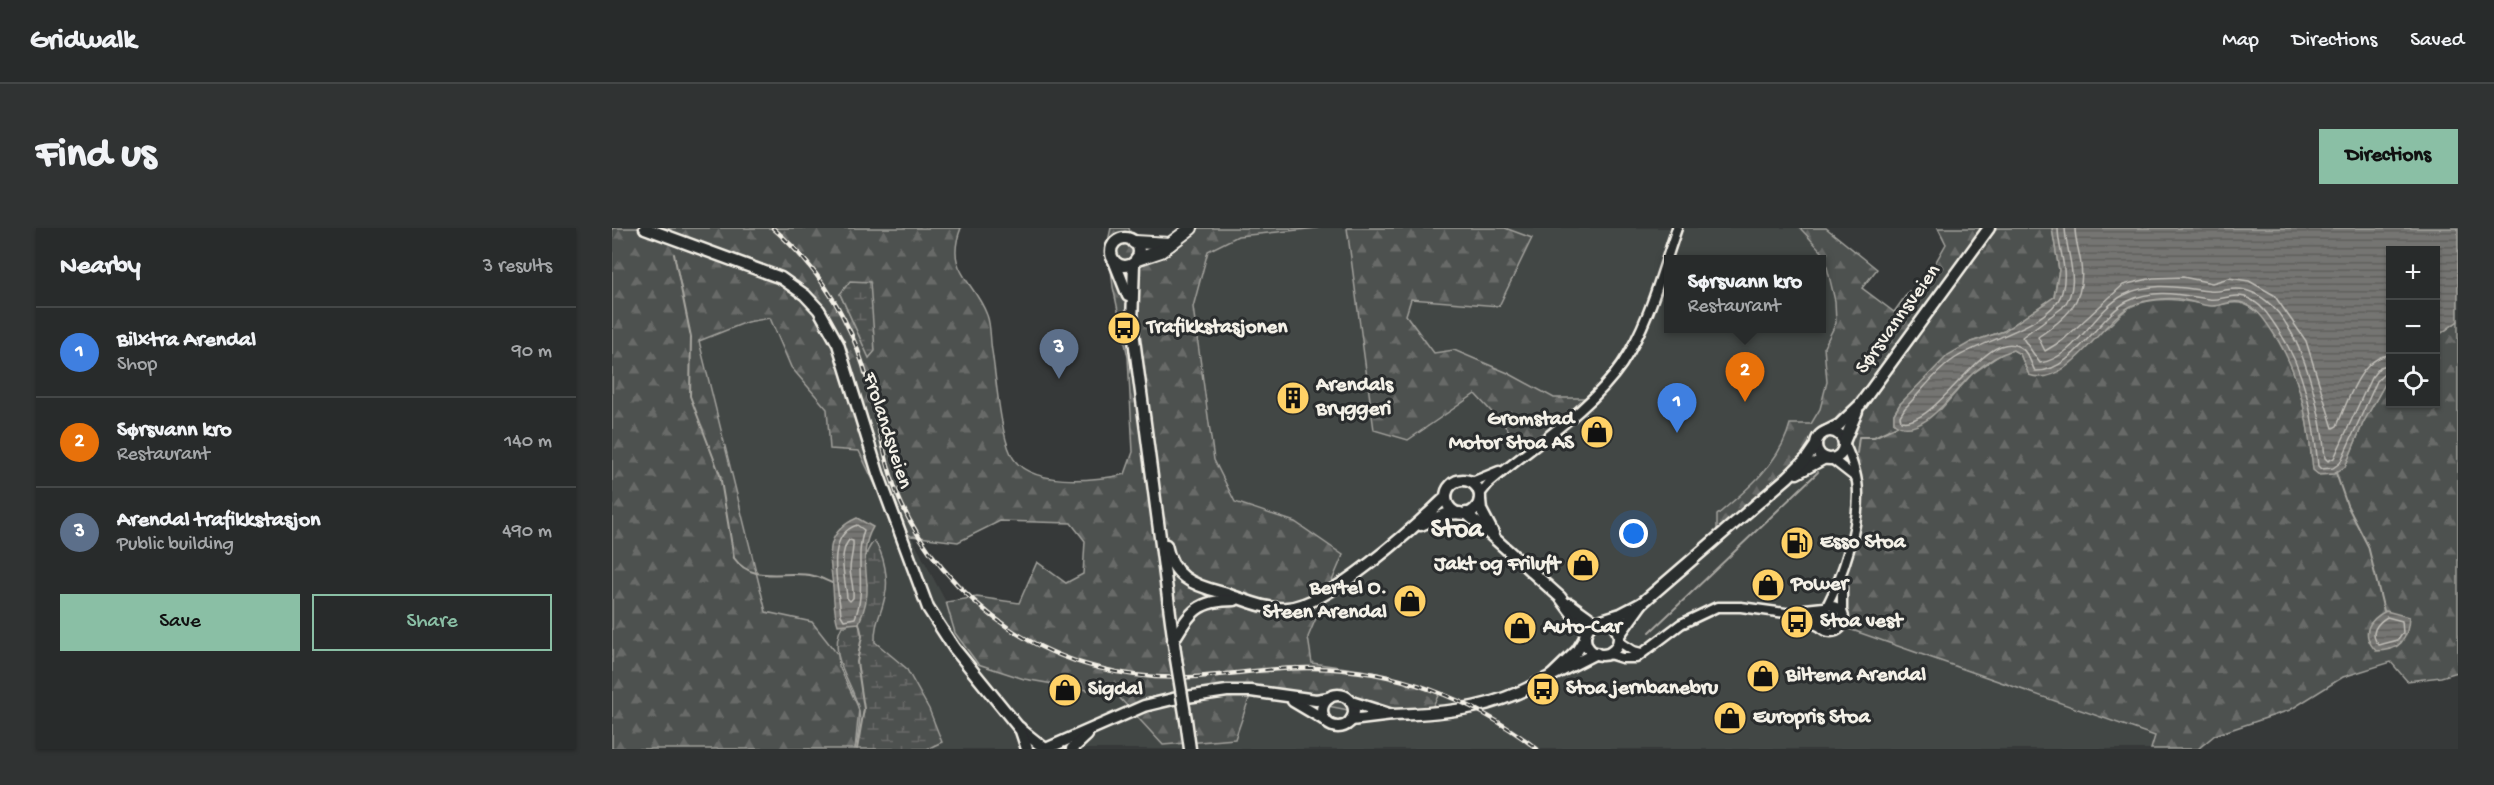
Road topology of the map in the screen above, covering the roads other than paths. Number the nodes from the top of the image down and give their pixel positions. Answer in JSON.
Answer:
{"nodes":[{"id":1,"x":645,"y":228,"type":"edge"},
{"id":2,"x":1118,"y":228,"type":"edge"},
{"id":3,"x":1191,"y":228,"type":"edge"},
{"id":4,"x":1677,"y":228,"type":"edge"},
{"id":5,"x":1989,"y":228,"type":"edge"},
{"id":6,"x":1131,"y":236,"type":"edge"},
{"id":7,"x":1115,"y":242,"type":"junction"},
{"id":8,"x":1172,"y":244,"type":"junction"},
{"id":9,"x":1668,"y":255,"type":"edge"},
{"id":10,"x":1136,"y":261,"type":"junction"},
{"id":11,"x":1115,"y":263,"type":"junction"},
{"id":12,"x":1664,"y":266,"type":"edge"},
{"id":13,"x":1130,"y":305,"type":"junction"},
{"id":14,"x":1860,"y":405,"type":"junction"},
{"id":15,"x":1827,"y":431,"type":"junction"},
{"id":16,"x":1845,"y":443,"type":"junction"},
{"id":17,"x":1816,"y":445,"type":"junction"},
{"id":18,"x":1828,"y":459,"type":"junction"},
{"id":19,"x":1505,"y":469,"type":"junction"},
{"id":20,"x":1788,"y":477,"type":"junction"},
{"id":21,"x":1856,"y":477,"type":"junction"},
{"id":22,"x":1472,"y":482,"type":"junction"},
{"id":23,"x":1153,"y":496,"type":"junction"},
{"id":24,"x":1446,"y":497,"type":"junction"},
{"id":25,"x":1480,"y":497,"type":"junction"},
{"id":26,"x":1463,"y":513,"type":"junction"},
{"id":27,"x":1415,"y":527,"type":"junction"},
{"id":28,"x":1494,"y":536,"type":"junction"},
{"id":29,"x":1842,"y":573,"type":"junction"},
{"id":30,"x":1560,"y":597,"type":"junction"},
{"id":31,"x":1243,"y":601,"type":"junction"},
{"id":32,"x":1642,"y":603,"type":"junction"},
{"id":33,"x":1826,"y":607,"type":"junction"},
{"id":34,"x":1842,"y":613,"type":"junction"},
{"id":35,"x":1793,"y":614,"type":"junction"},
{"id":36,"x":1599,"y":621,"type":"junction"},
{"id":37,"x":1819,"y":626,"type":"junction"},
{"id":38,"x":1586,"y":635,"type":"junction"},
{"id":39,"x":1619,"y":638,"type":"junction"},
{"id":40,"x":1173,"y":641,"type":"junction"},
{"id":41,"x":1596,"y":653,"type":"junction"},
{"id":42,"x":1641,"y":653,"type":"junction"},
{"id":43,"x":1609,"y":654,"type":"junction"},
{"id":44,"x":1551,"y":676,"type":"junction"},
{"id":45,"x":1288,"y":698,"type":"junction"},
{"id":46,"x":1329,"y":698,"type":"junction"},
{"id":47,"x":1351,"y":702,"type":"junction"},
{"id":48,"x":1392,"y":715,"type":"junction"},
{"id":49,"x":1325,"y":720,"type":"junction"},
{"id":50,"x":1351,"y":720,"type":"junction"},
{"id":51,"x":1019,"y":728,"type":"junction"},
{"id":52,"x":1094,"y":729,"type":"junction"},
{"id":53,"x":1047,"y":748,"type":"edge"},
{"id":54,"x":1027,"y":749,"type":"edge"},
{"id":55,"x":1072,"y":749,"type":"edge"},
{"id":56,"x":1190,"y":749,"type":"edge"}],
"edges":[{"from":1,"to":51,"type":"main road","name":"Frolandsveien"},
{"from":2,"to":7,"type":"main road"},
{"from":3,"to":8,"type":"highway"},
{"from":4,"to":9,"type":"street"},
{"from":5,"to":14,"type":"main road","name":"Sørsvannsveien"},
{"from":6,"to":7,"type":"main road"},
{"from":6,"to":8,"type":"highway"},
{"from":6,"to":10,"type":"main road"},
{"from":7,"to":11,"type":"main road"},
{"from":8,"to":10,"type":"highway"},
{"from":10,"to":11,"type":"main road"},
{"from":10,"to":13,"type":"main road"},
{"from":11,"to":13,"type":"main road"},
{"from":12,"to":19,"type":"street"},
{"from":13,"to":23,"type":"main road"},
{"from":14,"to":15,"type":"main road","name":"Sørsvannsveien"},
{"from":14,"to":16,"type":"main road","name":"Sørsvannsveien"},
{"from":15,"to":16,"type":"main road"},
{"from":15,"to":17,"type":"main road"},
{"from":16,"to":18,"type":"main road"},
{"from":16,"to":21,"type":"street"},
{"from":17,"to":18,"type":"main road"},
{"from":17,"to":20,"type":"main road"},
{"from":18,"to":20,"type":"main road"},
{"from":18,"to":21,"type":"street"},
{"from":19,"to":22,"type":"street"},
{"from":19,"to":25,"type":"street"},
{"from":20,"to":32,"type":"main road"},
{"from":21,"to":29,"type":"street"},
{"from":22,"to":24,"type":"main road"},
{"from":22,"to":25,"type":"main road"},
{"from":23,"to":31,"type":"main road"},
{"from":23,"to":40,"type":"main road"},
{"from":24,"to":26,"type":"main road"},
{"from":24,"to":27,"type":"main road"},
{"from":25,"to":26,"type":"main road"},
{"from":25,"to":28,"type":"main road"},
{"from":26,"to":27,"type":"main road"},
{"from":26,"to":28,"type":"main road"},
{"from":27,"to":31,"type":"main road"},
{"from":28,"to":30,"type":"main road"},
{"from":29,"to":33,"type":"street"},
{"from":29,"to":34,"type":"street"},
{"from":30,"to":36,"type":"main road"},
{"from":30,"to":38,"type":"main road"},
{"from":31,"to":40,"type":"main road"},
{"from":32,"to":36,"type":"main road"},
{"from":32,"to":39,"type":"main road"},
{"from":33,"to":34,"type":"street"},
{"from":33,"to":35,"type":"street"},
{"from":33,"to":37,"type":"street"},
{"from":34,"to":37,"type":"street"},
{"from":35,"to":37,"type":"street"},
{"from":35,"to":42,"type":"street"},
{"from":36,"to":38,"type":"main road"},
{"from":36,"to":39,"type":"main road"},
{"from":38,"to":41,"type":"main road"},
{"from":38,"to":44,"type":"main road"},
{"from":39,"to":42,"type":"street"},
{"from":39,"to":43,"type":"main road"},
{"from":40,"to":56,"type":"main road","bridge":true},
{"from":41,"to":43,"type":"main road"},
{"from":41,"to":44,"type":"main road"},
{"from":42,"to":43,"type":"street"},
{"from":44,"to":48,"type":"main road"},
{"from":45,"to":46,"type":"main road"},
{"from":45,"to":49,"type":"main road"},
{"from":45,"to":52,"type":"main road"},
{"from":46,"to":47,"type":"main road"},
{"from":46,"to":49,"type":"main road"},
{"from":47,"to":48,"type":"main road"},
{"from":47,"to":50,"type":"main road"},
{"from":48,"to":50,"type":"main road"},
{"from":49,"to":50,"type":"main road"},
{"from":51,"to":53,"type":"main road","name":"Frolandsveien"},
{"from":51,"to":54,"type":"main road","name":"Frolandsveien"},
{"from":52,"to":53,"type":"main road"},
{"from":52,"to":55,"type":"main road"}]}
